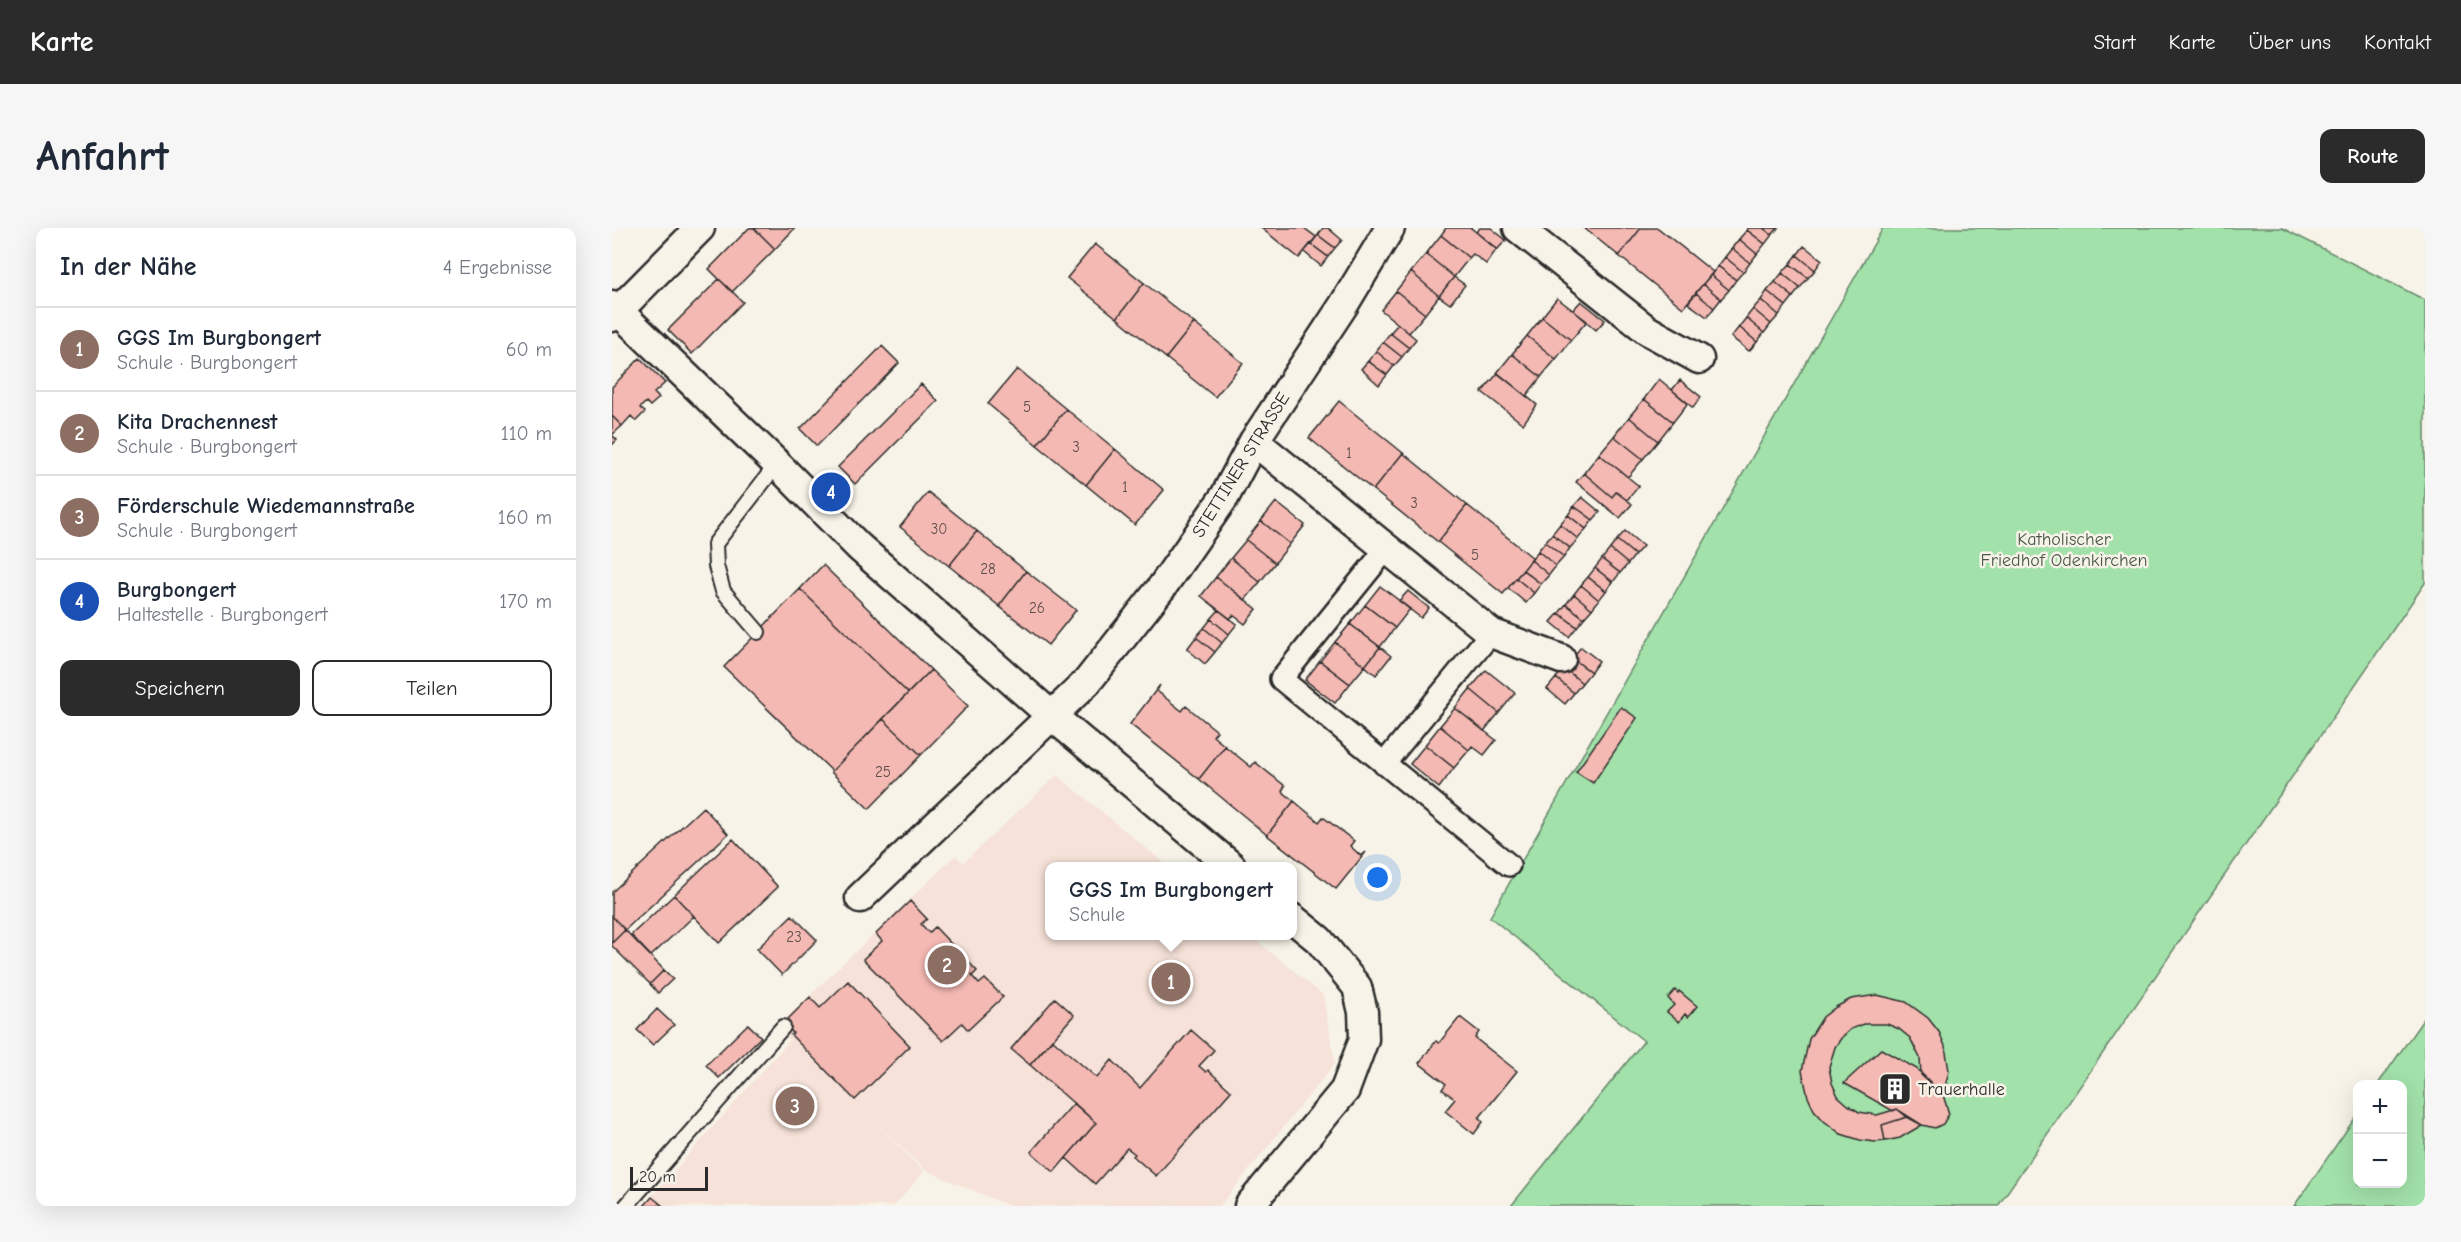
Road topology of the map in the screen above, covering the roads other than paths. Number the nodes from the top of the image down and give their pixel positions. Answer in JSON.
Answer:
{"nodes":[{"id":1,"x":700,"y":228,"type":"edge"},
{"id":2,"x":1390,"y":228,"type":"edge"},
{"id":3,"x":1518,"y":228,"type":"edge"},
{"id":4,"x":614,"y":311,"type":"edge"},
{"id":5,"x":1699,"y":359,"type":"dead end"},
{"id":6,"x":1254,"y":441,"type":"junction"},
{"id":7,"x":777,"y":464,"type":"junction"},
{"id":8,"x":1387,"y":548,"type":"junction"},
{"id":9,"x":758,"y":632,"type":"dead end"},
{"id":10,"x":1491,"y":633,"type":"junction"},
{"id":11,"x":1561,"y":659,"type":"dead end"},
{"id":12,"x":1052,"y":716,"type":"junction"},
{"id":13,"x":1384,"y":764,"type":"junction"},
{"id":14,"x":1225,"y":862,"type":"edge"},
{"id":15,"x":1509,"y":866,"type":"dead end"},
{"id":16,"x":860,"y":898,"type":"dead end"},
{"id":17,"x":1297,"y":921,"type":"edge"},
{"id":18,"x":783,"y":1027,"type":"dead end"},
{"id":19,"x":626,"y":1206,"type":"edge"},
{"id":20,"x":1249,"y":1206,"type":"edge"}],
"edges":[{"from":1,"to":4,"type":"street"},
{"from":2,"to":6,"type":"street","name":"STETTINER STRASSE"},
{"from":3,"to":5,"type":"street"},
{"from":4,"to":7,"type":"street"},
{"from":6,"to":8,"type":"street"},
{"from":6,"to":12,"type":"street","name":"STETTINER STRASSE"},
{"from":7,"to":9,"type":"lane"},
{"from":7,"to":12,"type":"street"},
{"from":8,"to":10,"type":"street"},
{"from":8,"to":13,"type":"street"},
{"from":10,"to":11,"type":"street"},
{"from":10,"to":13,"type":"street"},
{"from":12,"to":14,"type":"street"},
{"from":12,"to":16,"type":"street","name":"STETTINER STRASSE"},
{"from":13,"to":15,"type":"street"},
{"from":17,"to":20,"type":"street"},
{"from":18,"to":19,"type":"lane"}]}
